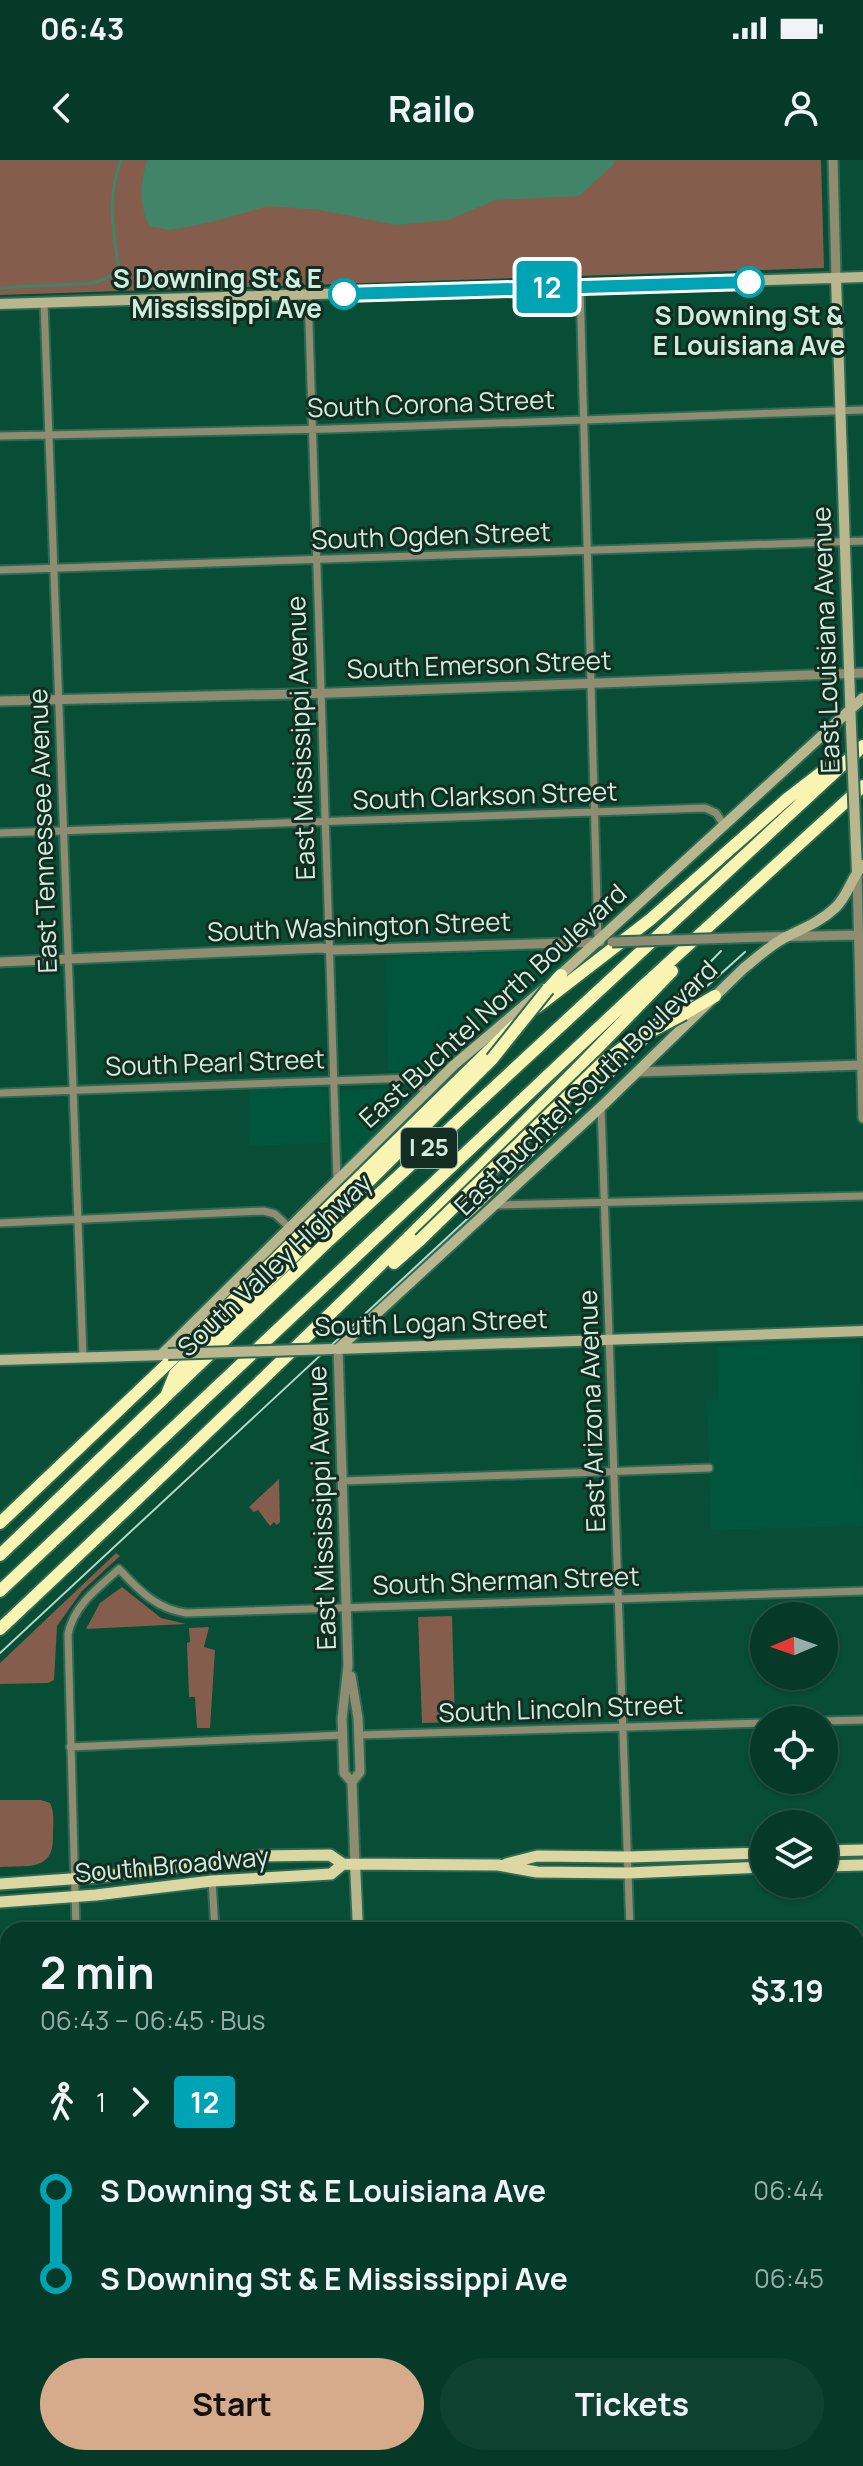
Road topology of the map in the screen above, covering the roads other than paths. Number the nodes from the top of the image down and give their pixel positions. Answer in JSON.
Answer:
{"nodes":[{"id":1,"x":833,"y":160,"type":"edge"},
{"id":2,"x":863,"y":277,"type":"edge"},
{"id":3,"x":836,"y":278,"type":"junction"},
{"id":4,"x":580,"y":286,"type":"junction"},
{"id":5,"x":308,"y":294,"type":"junction"},
{"id":6,"x":44,"y":303,"type":"junction"},
{"id":7,"x":0,"y":304,"type":"edge"},
{"id":8,"x":863,"y":410,"type":"edge"},
{"id":9,"x":841,"y":411,"type":"junction"},
{"id":10,"x":584,"y":419,"type":"junction"},
{"id":11,"x":314,"y":428,"type":"junction"},
{"id":12,"x":48,"y":434,"type":"junction"},
{"id":13,"x":0,"y":436,"type":"edge"},
{"id":14,"x":863,"y":541,"type":"edge"},
{"id":15,"x":845,"y":542,"type":"junction"},
{"id":16,"x":587,"y":552,"type":"junction"},
{"id":17,"x":318,"y":560,"type":"junction"},
{"id":18,"x":53,"y":568,"type":"junction"},
{"id":19,"x":0,"y":570,"type":"edge"},
{"id":20,"x":849,"y":673,"type":"junction"},
{"id":21,"x":863,"y":673,"type":"edge"},
{"id":22,"x":591,"y":683,"type":"junction"},
{"id":23,"x":322,"y":692,"type":"junction"},
{"id":24,"x":863,"y":698,"type":"edge"},
{"id":25,"x":59,"y":699,"type":"junction"},
{"id":26,"x":0,"y":701,"type":"edge"},
{"id":27,"x":850,"y":710,"type":"junction"},
{"id":28,"x":863,"y":744,"type":"edge"},
{"id":29,"x":863,"y":786,"type":"edge"},
{"id":30,"x":596,"y":812,"type":"junction"},
{"id":31,"x":326,"y":822,"type":"junction"},
{"id":32,"x":724,"y":825,"type":"junction"},
{"id":33,"x":62,"y":830,"type":"junction"},
{"id":34,"x":0,"y":833,"type":"edge"},
{"id":35,"x":860,"y":869,"type":"edge"},
{"id":36,"x":743,"y":896,"type":"junction"},
{"id":37,"x":861,"y":935,"type":"edge"},
{"id":38,"x":786,"y":937,"type":"junction"},
{"id":39,"x":599,"y":942,"type":"junction"},
{"id":40,"x":330,"y":950,"type":"junction"},
{"id":41,"x":67,"y":959,"type":"junction"},
{"id":42,"x":0,"y":962,"type":"edge"},
{"id":43,"x":561,"y":975,"type":"junction"},
{"id":44,"x":715,"y":996,"type":"junction"},
{"id":45,"x":862,"y":1065,"type":"edge"},
{"id":46,"x":637,"y":1072,"type":"junction"},
{"id":47,"x":332,"y":1080,"type":"junction"},
{"id":48,"x":72,"y":1090,"type":"junction"},
{"id":49,"x":426,"y":1092,"type":"junction"},
{"id":50,"x":0,"y":1093,"type":"edge"},
{"id":51,"x":601,"y":1107,"type":"junction"},
{"id":52,"x":863,"y":1118,"type":"edge"},
{"id":53,"x":337,"y":1180,"type":"junction"},
{"id":54,"x":863,"y":1196,"type":"edge"},
{"id":55,"x":604,"y":1203,"type":"junction"},
{"id":56,"x":496,"y":1205,"type":"junction"},
{"id":57,"x":78,"y":1220,"type":"junction"},
{"id":58,"x":0,"y":1223,"type":"edge"},
{"id":59,"x":289,"y":1227,"type":"junction"},
{"id":60,"x":863,"y":1331,"type":"edge"},
{"id":61,"x":609,"y":1338,"type":"junction"},
{"id":62,"x":335,"y":1349,"type":"junction"},
{"id":63,"x":164,"y":1355,"type":"junction"},
{"id":64,"x":83,"y":1357,"type":"junction"},
{"id":65,"x":0,"y":1360,"type":"edge"},
{"id":66,"x":269,"y":1374,"type":"junction"},
{"id":67,"x":164,"y":1401,"type":"junction"},
{"id":68,"x":709,"y":1468,"type":"dead end"},
{"id":69,"x":614,"y":1471,"type":"junction"},
{"id":70,"x":343,"y":1481,"type":"junction"},
{"id":71,"x":0,"y":1523,"type":"edge"},
{"id":72,"x":0,"y":1555,"type":"edge"},
{"id":73,"x":54,"y":1578,"type":"junction"},
{"id":74,"x":0,"y":1591,"type":"edge"},
{"id":75,"x":863,"y":1591,"type":"edge"},
{"id":76,"x":619,"y":1598,"type":"junction"},
{"id":77,"x":347,"y":1607,"type":"junction"},
{"id":78,"x":0,"y":1623,"type":"edge"},
{"id":79,"x":0,"y":1629,"type":"edge"},
{"id":80,"x":348,"y":1665,"type":"junction"},
{"id":81,"x":863,"y":1720,"type":"edge"},
{"id":82,"x":838,"y":1721,"type":"edge"},
{"id":83,"x":750,"y":1723,"type":"edge"},
{"id":84,"x":623,"y":1727,"type":"junction"},
{"id":85,"x":343,"y":1735,"type":"junction"},
{"id":86,"x":359,"y":1735,"type":"junction"},
{"id":87,"x":70,"y":1747,"type":"junction"},
{"id":88,"x":360,"y":1772,"type":"junction"},
{"id":89,"x":352,"y":1782,"type":"junction"},
{"id":90,"x":863,"y":1850,"type":"edge"},
{"id":91,"x":838,"y":1851,"type":"edge"},
{"id":92,"x":750,"y":1853,"type":"edge"},
{"id":93,"x":628,"y":1857,"type":"junction"},
{"id":94,"x":349,"y":1864,"type":"junction"},
{"id":95,"x":498,"y":1865,"type":"junction"},
{"id":96,"x":863,"y":1865,"type":"edge"},
{"id":97,"x":838,"y":1866,"type":"edge"},
{"id":98,"x":750,"y":1868,"type":"edge"},
{"id":99,"x":628,"y":1873,"type":"junction"},
{"id":100,"x":74,"y":1879,"type":"junction"},
{"id":101,"x":212,"y":1881,"type":"junction"},
{"id":102,"x":0,"y":1884,"type":"edge"},
{"id":103,"x":75,"y":1897,"type":"junction"},
{"id":104,"x":0,"y":1902,"type":"edge"},
{"id":105,"x":358,"y":1918,"type":"junction"},
{"id":106,"x":76,"y":1922,"type":"edge"},
{"id":107,"x":215,"y":1922,"type":"edge"},
{"id":108,"x":358,"y":1922,"type":"edge"},
{"id":109,"x":362,"y":1922,"type":"edge"},
{"id":110,"x":630,"y":1922,"type":"edge"}],
"edges":[{"from":1,"to":3,"type":"street","name":"East Louisiana Avenue"},
{"from":2,"to":3,"type":"main road"},
{"from":3,"to":4,"type":"main road"},
{"from":3,"to":9,"type":"main road","name":"East Louisiana Avenue"},
{"from":4,"to":5,"type":"main road"},
{"from":4,"to":10,"type":"street"},
{"from":5,"to":6,"type":"main road"},
{"from":5,"to":11,"type":"street","name":"East Mississippi Avenue"},
{"from":6,"to":7,"type":"main road"},
{"from":6,"to":12,"type":"street","name":"East Tennessee Avenue"},
{"from":8,"to":9,"type":"street","name":"South Corona Street"},
{"from":9,"to":10,"type":"street","name":"South Corona Street"},
{"from":9,"to":15,"type":"main road","name":"East Louisiana Avenue"},
{"from":10,"to":11,"type":"street","name":"South Corona Street"},
{"from":10,"to":16,"type":"street"},
{"from":11,"to":12,"type":"street","name":"South Corona Street"},
{"from":11,"to":17,"type":"street","name":"East Mississippi Avenue"},
{"from":12,"to":13,"type":"street","name":"South Corona Street"},
{"from":12,"to":18,"type":"street","name":"East Tennessee Avenue"},
{"from":14,"to":15,"type":"street","name":"South Ogden Street"},
{"from":15,"to":16,"type":"street","name":"South Ogden Street"},
{"from":15,"to":20,"type":"main road","name":"East Louisiana Avenue"},
{"from":16,"to":17,"type":"street","name":"South Ogden Street"},
{"from":16,"to":22,"type":"street"},
{"from":17,"to":18,"type":"street","name":"South Ogden Street"},
{"from":17,"to":23,"type":"street","name":"East Mississippi Avenue"},
{"from":18,"to":19,"type":"street","name":"South Ogden Street"},
{"from":18,"to":25,"type":"street","name":"East Tennessee Avenue"},
{"from":20,"to":21,"type":"street","name":"South Emerson Street"},
{"from":20,"to":22,"type":"street","name":"South Emerson Street"},
{"from":20,"to":27,"type":"main road","name":"East Louisiana Avenue"},
{"from":22,"to":23,"type":"street","name":"South Emerson Street"},
{"from":22,"to":30,"type":"street"},
{"from":23,"to":25,"type":"street","name":"South Emerson Street"},
{"from":23,"to":31,"type":"street","name":"East Mississippi Avenue"},
{"from":24,"to":27,"type":"main road","name":"East Buchtel North Boulevard"},
{"from":25,"to":26,"type":"street","name":"South Emerson Street"},
{"from":25,"to":33,"type":"street","name":"East Tennessee Avenue"},
{"from":27,"to":32,"type":"main road","name":"East Buchtel North Boulevard"},
{"from":27,"to":35,"type":"main road","name":"East Louisiana Avenue","bridge":true},
{"from":28,"to":67,"type":"highway","name":"South Valley Highway","number":"I 25"},
{"from":28,"to":71,"type":"highway"},
{"from":29,"to":36,"type":"highway","name":"South Valley Highway","number":"I 25"},
{"from":30,"to":31,"type":"street","name":"South Clarkson Street"},
{"from":30,"to":32,"type":"street","name":"South Clarkson Street"},
{"from":30,"to":39,"type":"street"},
{"from":31,"to":33,"type":"street","name":"South Clarkson Street"},
{"from":31,"to":40,"type":"street","name":"East Mississippi Avenue"},
{"from":32,"to":39,"type":"main road","name":"East Buchtel North Boulevard"},
{"from":33,"to":34,"type":"street","name":"South Clarkson Street"},
{"from":33,"to":41,"type":"street","name":"East Tennessee Avenue"},
{"from":35,"to":37,"type":"street","name":"East Louisiana Avenue"},
{"from":35,"to":38,"type":"main road","name":"East Buchtel South Boulevard"},
{"from":36,"to":66,"type":"highway"},
{"from":36,"to":74,"type":"highway","name":"South Valley Highway","number":"I 25"},
{"from":37,"to":38,"type":"street","name":"South Washington Street"},
{"from":37,"to":45,"type":"street","name":"East Louisiana Avenue"},
{"from":38,"to":39,"type":"street","name":"South Washington Street","bridge":true},
{"from":38,"to":44,"type":"main road","name":"East Buchtel South Boulevard"},
{"from":39,"to":40,"type":"street","name":"South Washington Street"},
{"from":39,"to":43,"type":"main road","name":"East Buchtel North Boulevard"},
{"from":40,"to":41,"type":"street","name":"South Washington Street"},
{"from":40,"to":47,"type":"street","name":"East Mississippi Avenue"},
{"from":41,"to":42,"type":"street","name":"South Washington Street"},
{"from":41,"to":48,"type":"street","name":"East Tennessee Avenue"},
{"from":43,"to":49,"type":"main road","name":"East Buchtel North Boulevard"},
{"from":43,"to":67,"type":"highway","bridge":true},
{"from":44,"to":46,"type":"main road","name":"East Buchtel South Boulevard"},
{"from":44,"to":66,"type":"highway","bridge":true},
{"from":45,"to":46,"type":"street"},
{"from":45,"to":52,"type":"street","name":"East Louisiana Avenue"},
{"from":46,"to":51,"type":"main road","name":"East Buchtel South Boulevard"},
{"from":47,"to":48,"type":"street","name":"South Pearl Street"},
{"from":47,"to":49,"type":"street","name":"South Pearl Street"},
{"from":47,"to":53,"type":"street","name":"East Mississippi Avenue"},
{"from":48,"to":50,"type":"street","name":"South Pearl Street"},
{"from":48,"to":57,"type":"street","name":"East Tennessee Avenue"},
{"from":49,"to":53,"type":"main road","name":"East Buchtel North Boulevard"},
{"from":51,"to":55,"type":"street","name":"East Arizona Avenue"},
{"from":51,"to":56,"type":"main road","name":"East Buchtel South Boulevard"},
{"from":53,"to":59,"type":"main road","name":"East Buchtel North Boulevard"},
{"from":54,"to":55,"type":"street"},
{"from":55,"to":56,"type":"street"},
{"from":55,"to":61,"type":"street","name":"East Arizona Avenue"},
{"from":56,"to":62,"type":"main road","name":"East Buchtel South Boulevard"},
{"from":57,"to":58,"type":"street"},
{"from":57,"to":59,"type":"street"},
{"from":57,"to":64,"type":"street","name":"East Tennessee Avenue"},
{"from":59,"to":63,"type":"main road","name":"East Buchtel North Boulevard"},
{"from":60,"to":61,"type":"main road","name":"South Logan Street"},
{"from":61,"to":62,"type":"main road","name":"South Logan Street"},
{"from":61,"to":69,"type":"street","name":"East Arizona Avenue"},
{"from":62,"to":63,"type":"main road","name":"South Logan Street","bridge":true},
{"from":62,"to":70,"type":"street","name":"East Mississippi Avenue"},
{"from":63,"to":64,"type":"main road","name":"South Logan Street"},
{"from":64,"to":65,"type":"main road","name":"South Logan Street"},
{"from":66,"to":73,"type":"highway"},
{"from":67,"to":72,"type":"highway","name":"South Valley Highway","number":"I 25"},
{"from":68,"to":69,"type":"street"},
{"from":69,"to":70,"type":"street"},
{"from":69,"to":76,"type":"street","name":"East Arizona Avenue"},
{"from":70,"to":77,"type":"street","name":"East Mississippi Avenue"},
{"from":73,"to":78,"type":"highway"},
{"from":73,"to":79,"type":"highway"},
{"from":75,"to":76,"type":"street","name":"South Sherman Street"},
{"from":76,"to":77,"type":"street","name":"South Sherman Street"},
{"from":76,"to":84,"type":"street","name":"East Arizona Avenue"},
{"from":77,"to":80,"type":"street","name":"East Mississippi Avenue"},
{"from":77,"to":87,"type":"street","name":"South Sherman Street"},
{"from":80,"to":85,"type":"street","name":"East Mississippi Avenue"},
{"from":80,"to":86,"type":"street","name":"East Mississippi Avenue"},
{"from":81,"to":82,"type":"street"},
{"from":83,"to":84,"type":"street","name":"South Lincoln Street"},
{"from":84,"to":86,"type":"street","name":"South Lincoln Street"},
{"from":84,"to":93,"type":"street","name":"East Arizona Avenue"},
{"from":85,"to":87,"type":"street"},
{"from":85,"to":88,"type":"street"},
{"from":85,"to":89,"type":"street","name":"East Mississippi Avenue"},
{"from":86,"to":88,"type":"street","name":"East Mississippi Avenue"},
{"from":87,"to":100,"type":"street"},
{"from":88,"to":89,"type":"street"},
{"from":89,"to":94,"type":"street","name":"East Mississippi Avenue"},
{"from":90,"to":91,"type":"main road"},
{"from":92,"to":93,"type":"main road","name":"South Broadway"},
{"from":93,"to":95,"type":"main road","name":"South Broadway"},
{"from":93,"to":99,"type":"street","name":"East Arizona Avenue"},
{"from":94,"to":95,"type":"main road","name":"South Broadway"},
{"from":94,"to":100,"type":"main road","name":"South Broadway"},
{"from":94,"to":101,"type":"main road","name":"South Broadway"},
{"from":94,"to":105,"type":"main road"},
{"from":95,"to":99,"type":"main road","name":"South Broadway"},
{"from":96,"to":97,"type":"main road"},
{"from":98,"to":99,"type":"main road","name":"South Broadway"},
{"from":99,"to":110,"type":"street","name":"East Arizona Avenue"},
{"from":100,"to":102,"type":"main road","name":"South Broadway"},
{"from":100,"to":103,"type":"street"},
{"from":101,"to":103,"type":"main road","name":"South Broadway"},
{"from":101,"to":107,"type":"street"},
{"from":103,"to":104,"type":"main road","name":"South Broadway"},
{"from":103,"to":106,"type":"street"},
{"from":105,"to":108,"type":"main road"},
{"from":105,"to":109,"type":"main road"}]}
